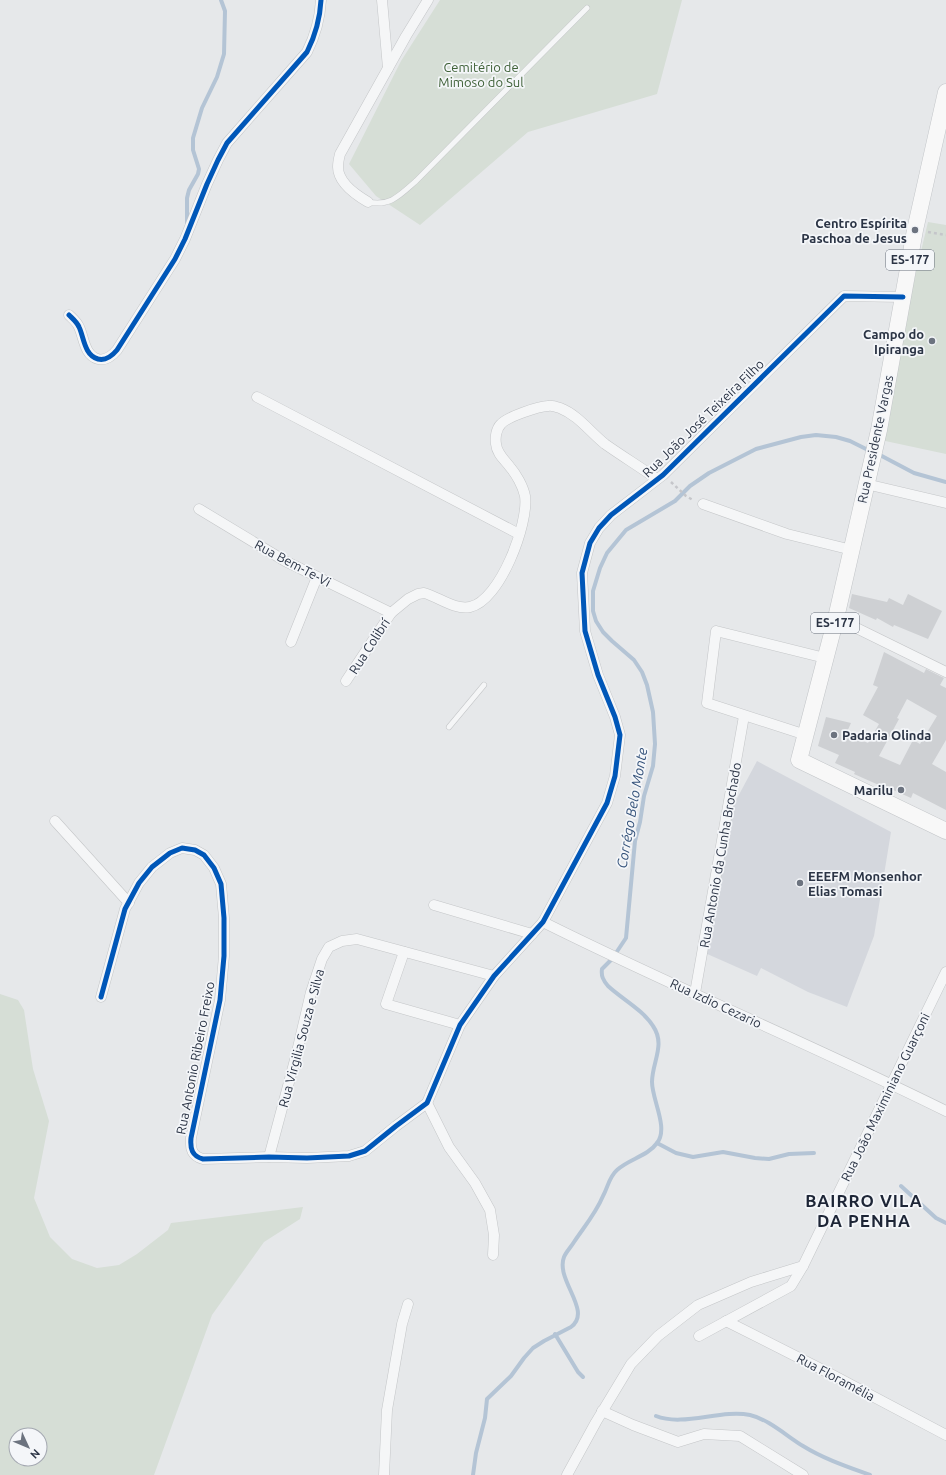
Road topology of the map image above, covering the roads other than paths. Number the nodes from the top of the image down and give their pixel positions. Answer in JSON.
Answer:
{"nodes":[{"id":1,"x":321,"y":0,"type":"edge"},
{"id":2,"x":382,"y":0,"type":"edge"},
{"id":3,"x":428,"y":0,"type":"edge"},
{"id":4,"x":587,"y":8,"type":"dead end"},
{"id":5,"x":388,"y":68,"type":"junction"},
{"id":6,"x":946,"y":92,"type":"edge"},
{"id":7,"x":943,"y":121,"type":"edge"},
{"id":8,"x":368,"y":202,"type":"joint"},
{"id":9,"x":903,"y":297,"type":"junction"},
{"id":10,"x":69,"y":315,"type":"dead end"},
{"id":11,"x":257,"y":397,"type":"dead end"},
{"id":12,"x":658,"y":479,"type":"junction"},
{"id":13,"x":866,"y":484,"type":"junction"},
{"id":14,"x":946,"y":503,"type":"edge"},
{"id":15,"x":703,"y":504,"type":"dead end"},
{"id":16,"x":198,"y":509,"type":"dead end"},
{"id":17,"x":519,"y":534,"type":"junction"},
{"id":18,"x":852,"y":550,"type":"junction"},
{"id":19,"x":317,"y":577,"type":"junction"},
{"id":20,"x":391,"y":613,"type":"junction"},
{"id":21,"x":836,"y":618,"type":"junction"},
{"id":22,"x":291,"y":642,"type":"dead end"},
{"id":23,"x":825,"y":658,"type":"junction"},
{"id":24,"x":946,"y":672,"type":"edge"},
{"id":25,"x":346,"y":681,"type":"dead end"},
{"id":26,"x":484,"y":686,"type":"dead end"},
{"id":27,"x":744,"y":716,"type":"junction"},
{"id":28,"x":449,"y":727,"type":"dead end"},
{"id":29,"x":806,"y":735,"type":"junction"},
{"id":30,"x":55,"y":821,"type":"dead end"},
{"id":31,"x":946,"y":831,"type":"edge"},
{"id":32,"x":129,"y":903,"type":"junction"},
{"id":33,"x":434,"y":905,"type":"dead end"},
{"id":34,"x":543,"y":922,"type":"junction"},
{"id":35,"x":532,"y":934,"type":"junction"},
{"id":36,"x":404,"y":952,"type":"junction"},
{"id":37,"x":946,"y":972,"type":"edge"},
{"id":38,"x":494,"y":976,"type":"junction"},
{"id":39,"x":695,"y":993,"type":"junction"},
{"id":40,"x":101,"y":997,"type":"dead end"},
{"id":41,"x":460,"y":1025,"type":"junction"},
{"id":42,"x":427,"y":1103,"type":"junction"},
{"id":43,"x":946,"y":1111,"type":"edge"},
{"id":44,"x":269,"y":1157,"type":"junction"},
{"id":45,"x":494,"y":1255,"type":"dead end"},
{"id":46,"x":803,"y":1266,"type":"junction"},
{"id":47,"x":408,"y":1304,"type":"dead end"},
{"id":48,"x":726,"y":1321,"type":"junction"},
{"id":49,"x":699,"y":1336,"type":"dead end"},
{"id":50,"x":602,"y":1411,"type":"junction"},
{"id":51,"x":946,"y":1435,"type":"edge"},
{"id":52,"x":384,"y":1475,"type":"edge"},
{"id":53,"x":567,"y":1475,"type":"edge"},
{"id":54,"x":803,"y":1475,"type":"edge"}],
"edges":[{"from":1,"to":10,"type":"street"},
{"from":2,"to":5,"type":"street"},
{"from":3,"to":5,"type":"street"},
{"from":4,"to":8,"type":"lane"},
{"from":5,"to":8,"type":"street"},
{"from":6,"to":7,"type":"main road","name":"Rua Presidente Vargas","number":"ES-177"},
{"from":7,"to":9,"type":"main road","name":"Rua Presidente Vargas","number":"ES-177"},
{"from":9,"to":12,"type":"street","name":"Rua João José Teixeira Filho"},
{"from":9,"to":13,"type":"main road","name":"Rua Presidente Vargas","number":"ES-177"},
{"from":11,"to":17,"type":"street"},
{"from":12,"to":17,"type":"street"},
{"from":12,"to":34,"type":"street","name":"Rua João José Teixeira Filho"},
{"from":13,"to":14,"type":"street"},
{"from":13,"to":18,"type":"main road","name":"Rua Presidente Vargas","number":"ES-177"},
{"from":15,"to":18,"type":"street"},
{"from":16,"to":19,"type":"street","name":"Rua Bem-Te-Vi"},
{"from":17,"to":20,"type":"street","name":"Rua Colibrí"},
{"from":18,"to":21,"type":"main road","name":"Rua Presidente Vargas","number":"ES-177"},
{"from":19,"to":20,"type":"street","name":"Rua Bem-Te-Vi"},
{"from":19,"to":22,"type":"street"},
{"from":20,"to":25,"type":"street","name":"Rua Colibrí"},
{"from":21,"to":23,"type":"main road","name":"Rua Presidente Vargas","number":"ES-177"},
{"from":21,"to":24,"type":"street"},
{"from":23,"to":27,"type":"street"},
{"from":23,"to":29,"type":"main road","name":"Rua Presidente Vargas","number":"ES-177"},
{"from":26,"to":28,"type":"lane"},
{"from":27,"to":29,"type":"street"},
{"from":27,"to":39,"type":"street","name":"Rua Antonio da Cunha Brochado"},
{"from":29,"to":31,"type":"main road","name":"Rua Presidente Vargas","number":"ES-177"},
{"from":30,"to":32,"type":"street"},
{"from":32,"to":40,"type":"street","name":"Rua Antonio Ribeiro Freixo"},
{"from":32,"to":44,"type":"street","name":"Rua Antonio Ribeiro Freixo"},
{"from":33,"to":35,"type":"street"},
{"from":34,"to":35,"type":"street","name":"Rua João José Teixeira Filho"},
{"from":34,"to":39,"type":"street","name":"Rua Izdio Cezario"},
{"from":35,"to":38,"type":"street","name":"Rua João José Teixeira Filho"},
{"from":36,"to":38,"type":"street","name":"Rua Virgilia Souza e Silva"},
{"from":36,"to":41,"type":"street"},
{"from":36,"to":44,"type":"street","name":"Rua Virgilia Souza e Silva"},
{"from":37,"to":46,"type":"street","name":"Rua João Maximiniano Guarçoni"},
{"from":38,"to":41,"type":"street","name":"Rua João José Teixeira Filho"},
{"from":39,"to":43,"type":"street","name":"Rua Izdio Cezario"},
{"from":41,"to":42,"type":"street","name":"Rua João José Teixeira Filho"},
{"from":42,"to":44,"type":"street"},
{"from":42,"to":45,"type":"street"},
{"from":46,"to":48,"type":"street","name":"Rua João Maximiniano Guarçoni"},
{"from":46,"to":50,"type":"street"},
{"from":47,"to":52,"type":"street"},
{"from":48,"to":49,"type":"street","name":"Rua João Maximiniano Guarçoni"},
{"from":48,"to":51,"type":"street","name":"Rua Floramélia"},
{"from":50,"to":53,"type":"street"},
{"from":50,"to":54,"type":"street"}]}
